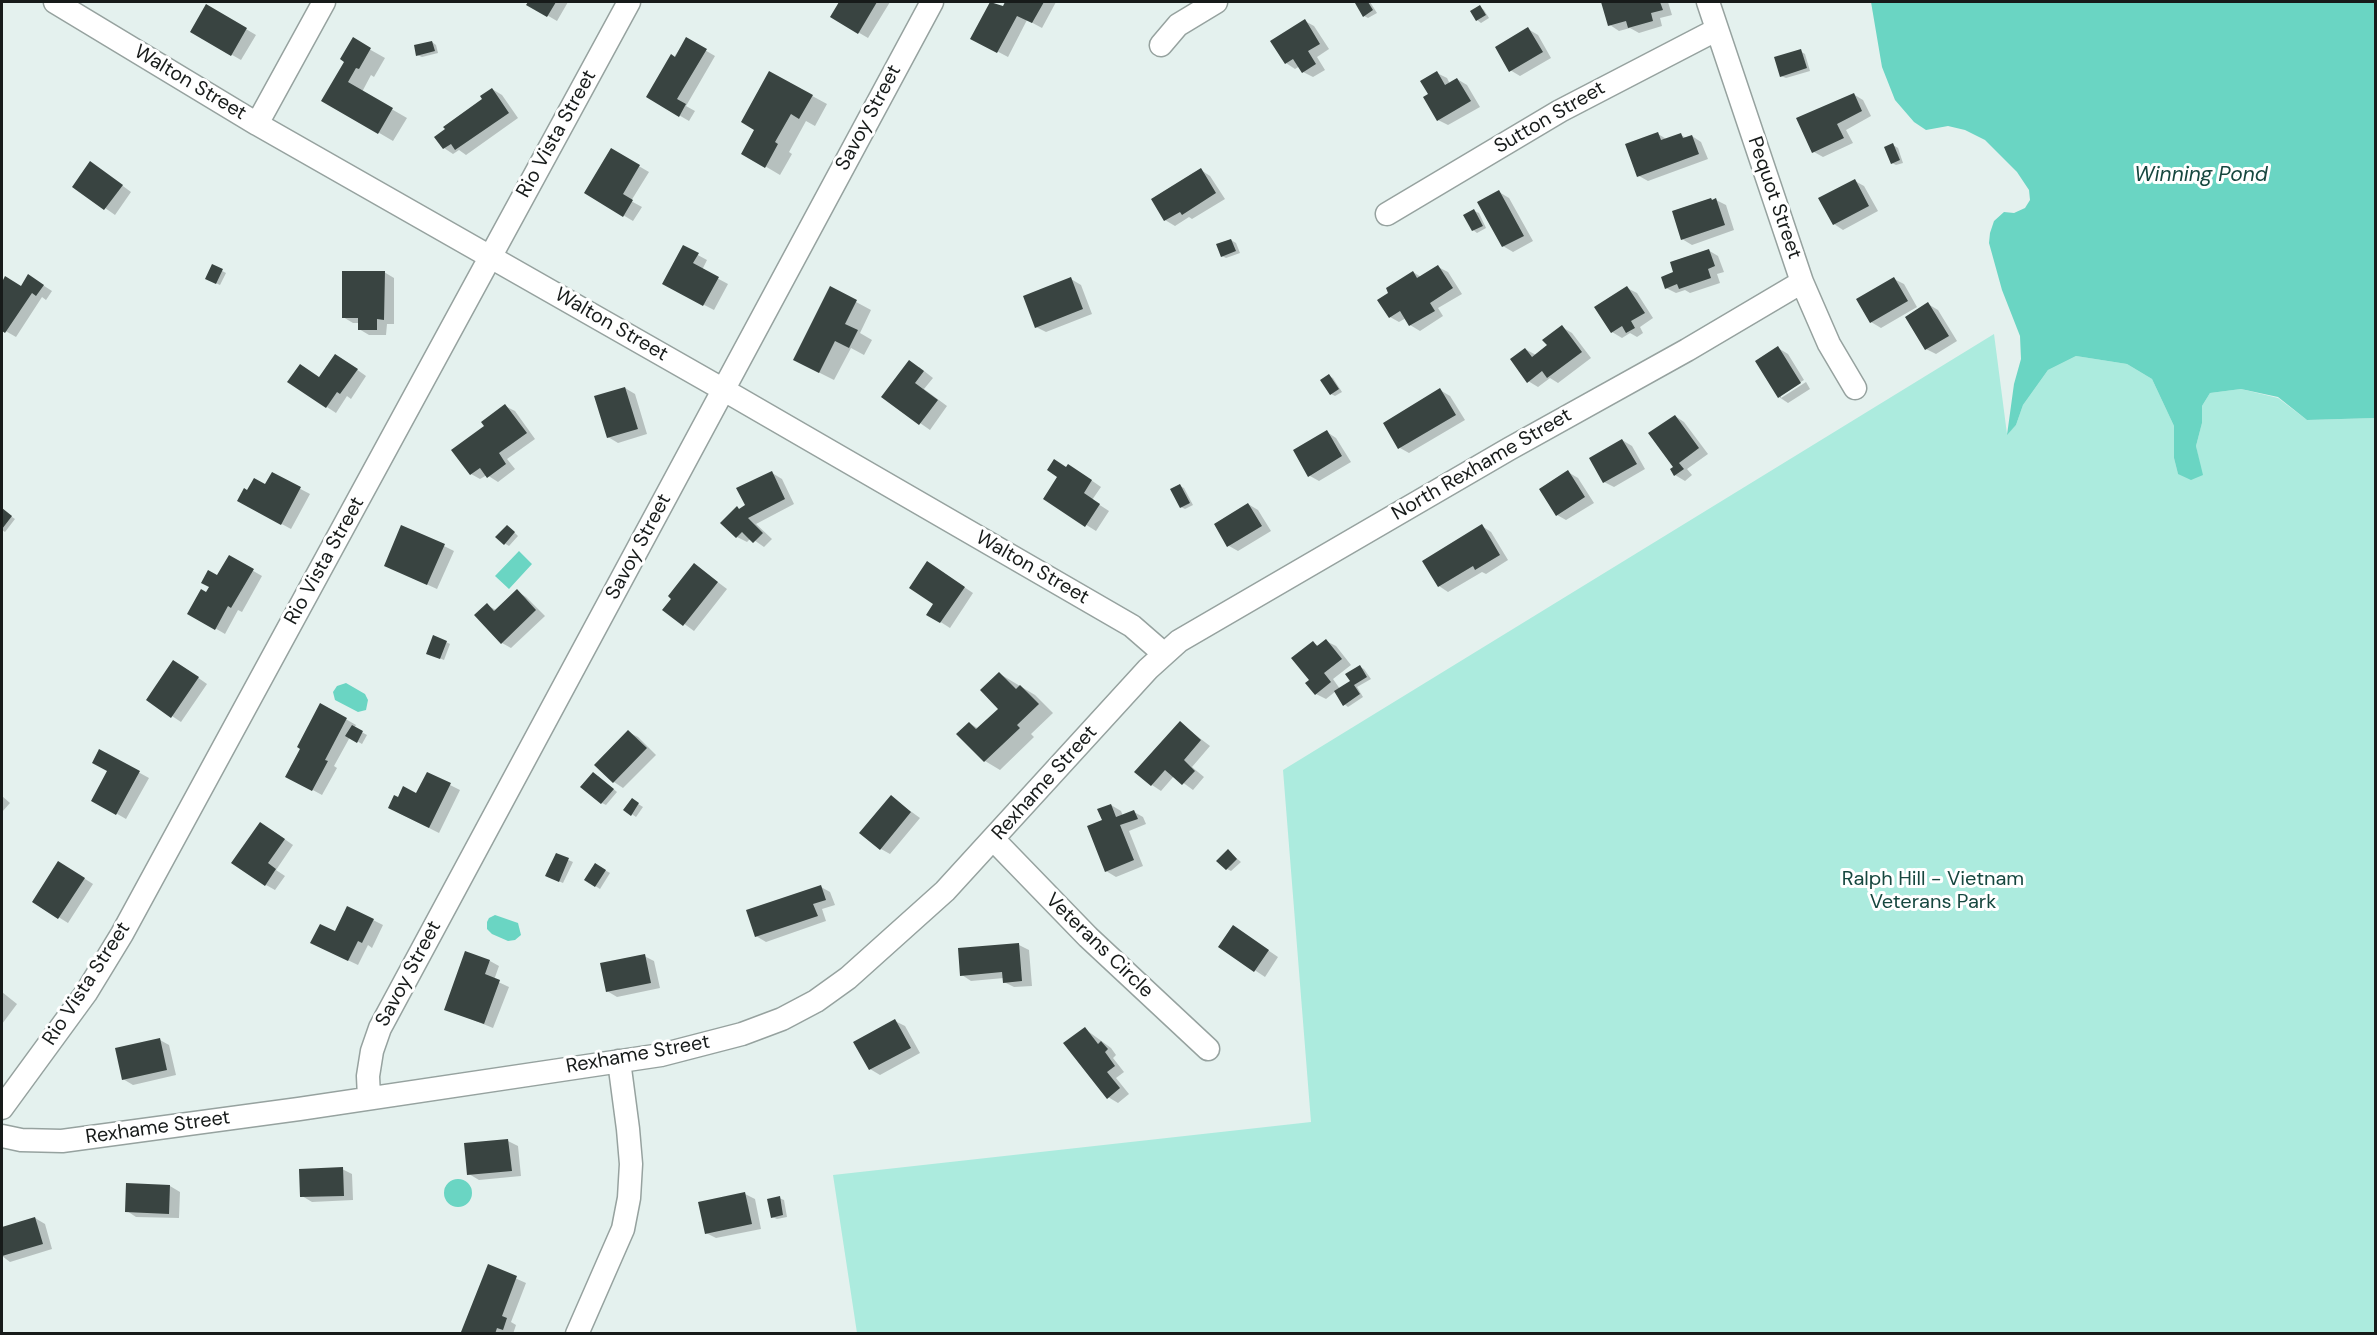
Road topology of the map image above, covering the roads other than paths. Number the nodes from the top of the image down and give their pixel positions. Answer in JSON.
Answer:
{"nodes":[{"id":1,"x":55,"y":2,"type":"edge"},
{"id":2,"x":324,"y":2,"type":"edge"},
{"id":3,"x":629,"y":2,"type":"edge"},
{"id":4,"x":932,"y":2,"type":"edge"},
{"id":5,"x":1216,"y":2,"type":"edge"},
{"id":6,"x":1708,"y":2,"type":"edge"},
{"id":7,"x":1716,"y":30,"type":"junction"},
{"id":8,"x":1161,"y":45,"type":"dead end"},
{"id":9,"x":257,"y":124,"type":"junction"},
{"id":10,"x":1387,"y":214,"type":"dead end"},
{"id":11,"x":490,"y":256,"type":"junction"},
{"id":12,"x":1802,"y":282,"type":"junction"},
{"id":13,"x":1855,"y":388,"type":"dead end"},
{"id":14,"x":724,"y":390,"type":"junction"},
{"id":15,"x":1163,"y":653,"type":"junction"},
{"id":16,"x":993,"y":839,"type":"junction"},
{"id":17,"x":1208,"y":1049,"type":"dead end"},
{"id":18,"x":619,"y":1061,"type":"junction"},
{"id":19,"x":369,"y":1098,"type":"junction"},
{"id":20,"x":2,"y":1108,"type":"edge"},
{"id":21,"x":2,"y":1136,"type":"edge"},
{"id":22,"x":577,"y":1334,"type":"edge"}],
"edges":[{"from":1,"to":9,"type":"street","name":"Walton Street"},
{"from":2,"to":9,"type":"street"},
{"from":3,"to":11,"type":"street","name":"Rio Vista Street"},
{"from":4,"to":14,"type":"street","name":"Savoy Street"},
{"from":5,"to":8,"type":"street"},
{"from":6,"to":7,"type":"street","name":"Pequot Street"},
{"from":7,"to":10,"type":"street","name":"Sutton Street"},
{"from":7,"to":12,"type":"street","name":"Pequot Street"},
{"from":9,"to":11,"type":"street","name":"Walton Street"},
{"from":11,"to":14,"type":"street","name":"Walton Street"},
{"from":11,"to":20,"type":"street","name":"Rio Vista Street"},
{"from":12,"to":13,"type":"street","name":"Pequot Street"},
{"from":12,"to":15,"type":"street","name":"North Rexhame Street"},
{"from":14,"to":15,"type":"street","name":"Walton Street"},
{"from":14,"to":19,"type":"street","name":"Savoy Street"},
{"from":15,"to":16,"type":"street","name":"Rexhame Street"},
{"from":16,"to":17,"type":"street","name":"Veterans Circle"},
{"from":16,"to":18,"type":"street","name":"Rexhame Street"},
{"from":18,"to":19,"type":"street","name":"Rexhame Street"},
{"from":18,"to":22,"type":"street"},
{"from":19,"to":21,"type":"street","name":"Rexhame Street"}]}
